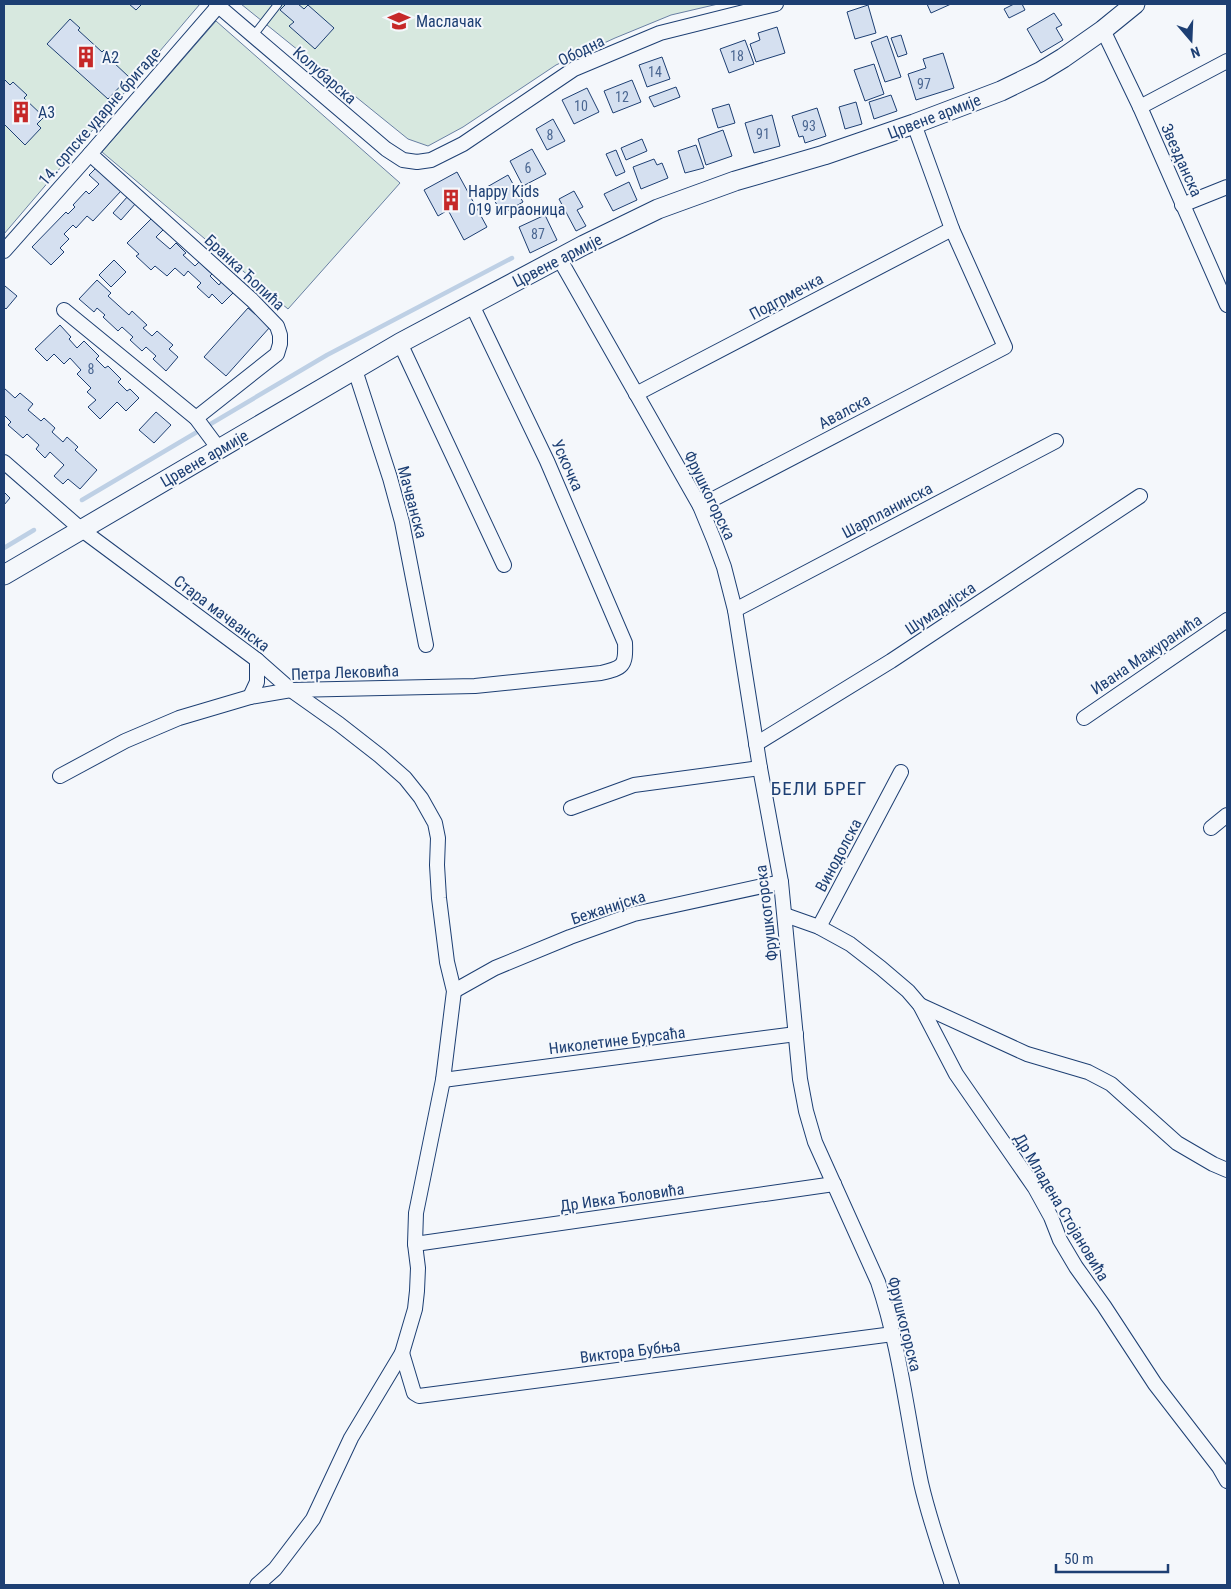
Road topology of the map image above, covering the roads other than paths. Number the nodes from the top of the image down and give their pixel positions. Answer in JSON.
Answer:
{"nodes":[{"id":1,"x":218,"y":4,"type":"edge"},
{"id":2,"x":278,"y":4,"type":"edge"},
{"id":3,"x":776,"y":4,"type":"edge"},
{"id":4,"x":1135,"y":4,"type":"edge"},
{"id":5,"x":1103,"y":30,"type":"junction"},
{"id":6,"x":253,"y":36,"type":"junction"},
{"id":7,"x":1227,"y":61,"type":"edge"},
{"id":8,"x":1140,"y":107,"type":"junction"},
{"id":9,"x":914,"y":124,"type":"junction"},
{"id":10,"x":90,"y":154,"type":"junction"},
{"id":11,"x":417,"y":162,"type":"joint"},
{"id":12,"x":1227,"y":187,"type":"edge"},
{"id":13,"x":1182,"y":205,"type":"junction"},
{"id":14,"x":952,"y":230,"type":"junction"},
{"id":15,"x":4,"y":251,"type":"edge"},
{"id":16,"x":559,"y":258,"type":"junction"},
{"id":17,"x":472,"y":305,"type":"junction"},
{"id":18,"x":1227,"y":305,"type":"edge"},
{"id":19,"x":64,"y":310,"type":"dead end"},
{"id":20,"x":400,"y":343,"type":"junction"},
{"id":21,"x":355,"y":370,"type":"junction"},
{"id":22,"x":636,"y":394,"type":"junction"},
{"id":23,"x":196,"y":418,"type":"junction"},
{"id":24,"x":1056,"y":441,"type":"dead end"},
{"id":25,"x":219,"y":449,"type":"junction"},
{"id":26,"x":4,"y":462,"type":"edge"},
{"id":27,"x":1140,"y":496,"type":"dead end"},
{"id":28,"x":700,"y":506,"type":"junction"},
{"id":29,"x":82,"y":530,"type":"junction"},
{"id":30,"x":504,"y":565,"type":"dead end"},
{"id":31,"x":4,"y":575,"type":"edge"},
{"id":32,"x":736,"y":610,"type":"junction"},
{"id":33,"x":1227,"y":620,"type":"edge"},
{"id":34,"x":625,"y":643,"type":"joint"},
{"id":35,"x":426,"y":646,"type":"dead end"},
{"id":36,"x":257,"y":660,"type":"junction"},
{"id":37,"x":292,"y":690,"type":"junction"},
{"id":38,"x":250,"y":697,"type":"junction"},
{"id":39,"x":1084,"y":718,"type":"dead end"},
{"id":40,"x":756,"y":744,"type":"junction"},
{"id":41,"x":760,"y":768,"type":"junction"},
{"id":42,"x":901,"y":772,"type":"dead end"},
{"id":43,"x":60,"y":776,"type":"dead end"},
{"id":44,"x":571,"y":808,"type":"dead end"},
{"id":45,"x":1227,"y":815,"type":"edge"},
{"id":46,"x":1210,"y":828,"type":"dead end"},
{"id":47,"x":781,"y":882,"type":"junction"},
{"id":48,"x":785,"y":915,"type":"junction"},
{"id":49,"x":819,"y":927,"type":"junction"},
{"id":50,"x":454,"y":991,"type":"junction"},
{"id":51,"x":920,"y":1005,"type":"junction"},
{"id":52,"x":796,"y":1034,"type":"junction"},
{"id":53,"x":443,"y":1080,"type":"junction"},
{"id":54,"x":1227,"y":1170,"type":"edge"},
{"id":55,"x":834,"y":1184,"type":"junction"},
{"id":56,"x":415,"y":1244,"type":"junction"},
{"id":57,"x":893,"y":1334,"type":"junction"},
{"id":58,"x":402,"y":1353,"type":"junction"},
{"id":59,"x":1227,"y":1481,"type":"edge"},
{"id":60,"x":258,"y":1585,"type":"edge"},
{"id":61,"x":952,"y":1585,"type":"edge"}],
"edges":[{"from":1,"to":6,"type":"street","name":"Колубарска"},
{"from":1,"to":10,"type":"street","name":"14. српске ударне бригаде"},
{"from":2,"to":6,"type":"lane"},
{"from":3,"to":11,"type":"street","name":"Ободна"},
{"from":4,"to":5,"type":"main road","name":"Црвене армије"},
{"from":5,"to":8,"type":"street","name":"Звезданска"},
{"from":5,"to":9,"type":"main road","name":"Црвене армије"},
{"from":6,"to":11,"type":"street","name":"Колубарска"},
{"from":7,"to":8,"type":"street"},
{"from":8,"to":13,"type":"street","name":"Звезданска"},
{"from":9,"to":14,"type":"street"},
{"from":9,"to":16,"type":"main road","name":"Црвене армије"},
{"from":10,"to":15,"type":"street","name":"14. српске ударне бригаде"},
{"from":10,"to":23,"type":"street","name":"Бранка Ћопића"},
{"from":12,"to":13,"type":"street"},
{"from":13,"to":18,"type":"street","name":"Звезданска"},
{"from":14,"to":22,"type":"street","name":"Подгрмечка"},
{"from":14,"to":28,"type":"street","name":"Авалска"},
{"from":16,"to":17,"type":"main road","name":"Црвене армије"},
{"from":16,"to":22,"type":"street","name":"Фрушкогорска"},
{"from":17,"to":20,"type":"main road","name":"Црвене армије"},
{"from":17,"to":34,"type":"street","name":"Ускочка"},
{"from":19,"to":23,"type":"street"},
{"from":20,"to":21,"type":"main road","name":"Црвене армије"},
{"from":20,"to":30,"type":"street"},
{"from":21,"to":25,"type":"main road","name":"Црвене армије"},
{"from":21,"to":35,"type":"street","name":"Мачванска"},
{"from":22,"to":28,"type":"street","name":"Фрушкогорска"},
{"from":23,"to":25,"type":"street"},
{"from":24,"to":32,"type":"street","name":"Шарпланинска"},
{"from":25,"to":29,"type":"main road","name":"Црвене армије"},
{"from":26,"to":29,"type":"street","name":"Стара мачванска"},
{"from":27,"to":40,"type":"street","name":"Шумадијска"},
{"from":28,"to":32,"type":"street","name":"Фрушкогорска"},
{"from":29,"to":31,"type":"main road","name":"Црвене армије"},
{"from":29,"to":36,"type":"street","name":"Стара мачванска"},
{"from":32,"to":40,"type":"street","name":"Фрушкогорска"},
{"from":33,"to":39,"type":"street","name":"Ивана Мажуранића"},
{"from":34,"to":37,"type":"street","name":"Петра Лековића"},
{"from":36,"to":37,"type":"street","name":"Стара мачванска"},
{"from":36,"to":38,"type":"street"},
{"from":37,"to":38,"type":"street","name":"Петра Лековића"},
{"from":37,"to":50,"type":"street","name":"Стара мачванска"},
{"from":38,"to":43,"type":"street","name":"Петра Лековића"},
{"from":40,"to":41,"type":"street","name":"Фрушкогорска"},
{"from":41,"to":44,"type":"street"},
{"from":41,"to":47,"type":"street","name":"Фрушкогорска"},
{"from":42,"to":49,"type":"street","name":"Винодолска"},
{"from":45,"to":46,"type":"street"},
{"from":47,"to":48,"type":"street","name":"Фрушкогорска"},
{"from":47,"to":50,"type":"street","name":"Бежанијска"},
{"from":48,"to":49,"type":"street","name":"Др Младена Стојановића"},
{"from":48,"to":52,"type":"street","name":"Фрушкогорска"},
{"from":49,"to":51,"type":"street","name":"Др Младена Стојановића"},
{"from":50,"to":53,"type":"street"},
{"from":51,"to":54,"type":"street"},
{"from":51,"to":59,"type":"street","name":"Др Младена Стојановића"},
{"from":52,"to":53,"type":"street","name":"Николетине Бурсаћа"},
{"from":52,"to":55,"type":"street","name":"Фрушкогорска"},
{"from":53,"to":56,"type":"street"},
{"from":55,"to":56,"type":"street","name":"Др Ивка Ђоловића"},
{"from":55,"to":57,"type":"street","name":"Фрушкогорска"},
{"from":56,"to":58,"type":"street"},
{"from":57,"to":58,"type":"street","name":"Виктора Бубња"},
{"from":57,"to":61,"type":"street","name":"Фрушкогорска"},
{"from":58,"to":60,"type":"street"}]}
